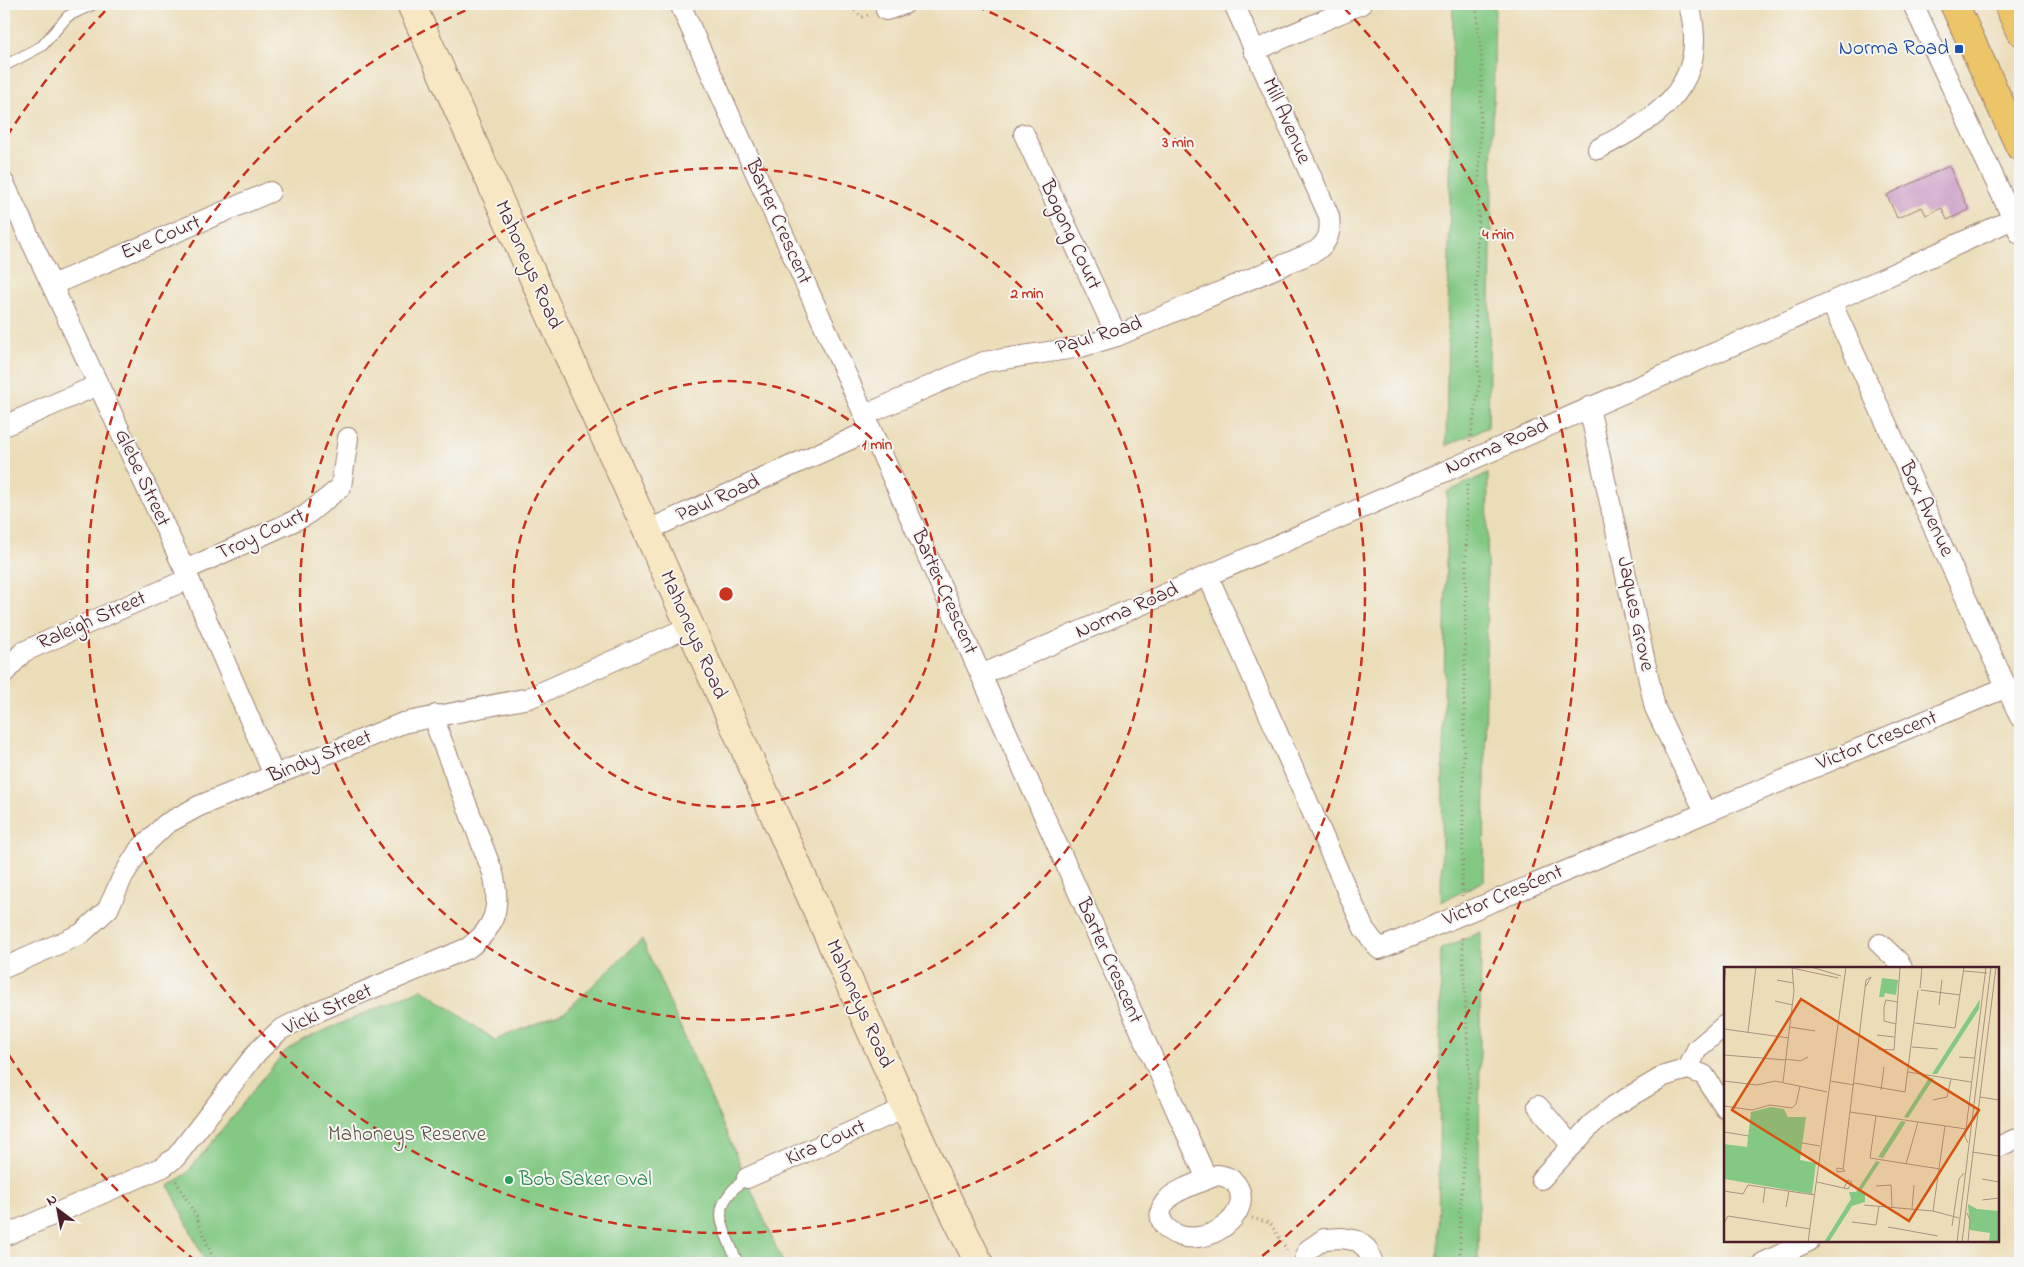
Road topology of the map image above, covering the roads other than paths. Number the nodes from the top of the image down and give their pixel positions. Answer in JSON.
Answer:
{"nodes":[{"id":1,"x":94,"y":4,"type":"edge"},
{"id":2,"x":411,"y":4,"type":"edge"},
{"id":3,"x":680,"y":4,"type":"edge"},
{"id":4,"x":1234,"y":4,"type":"edge"},
{"id":5,"x":1360,"y":4,"type":"edge"},
{"id":6,"x":1688,"y":4,"type":"edge"},
{"id":7,"x":1913,"y":4,"type":"edge"},
{"id":8,"x":1954,"y":4,"type":"edge"},
{"id":9,"x":2008,"y":4,"type":"edge"},
{"id":10,"x":2020,"y":31,"type":"edge"},
{"id":11,"x":1254,"y":51,"type":"junction"},
{"id":12,"x":4,"y":66,"type":"edge"},
{"id":13,"x":1024,"y":134,"type":"dead end"},
{"id":14,"x":2020,"y":147,"type":"edge"},
{"id":15,"x":1598,"y":148,"type":"dead end"},
{"id":16,"x":4,"y":183,"type":"edge"},
{"id":17,"x":270,"y":192,"type":"dead end"},
{"id":18,"x":2017,"y":227,"type":"edge"},
{"id":19,"x":1328,"y":240,"type":"joint"},
{"id":20,"x":52,"y":285,"type":"junction"},
{"id":21,"x":1831,"y":302,"type":"junction"},
{"id":22,"x":1117,"y":336,"type":"junction"},
{"id":23,"x":98,"y":385,"type":"junction"},
{"id":24,"x":1589,"y":407,"type":"junction"},
{"id":25,"x":868,"y":423,"type":"junction"},
{"id":26,"x":4,"y":426,"type":"edge"},
{"id":27,"x":348,"y":438,"type":"dead end"},
{"id":28,"x":646,"y":531,"type":"junction"},
{"id":29,"x":187,"y":574,"type":"junction"},
{"id":30,"x":1208,"y":576,"type":"junction"},
{"id":31,"x":689,"y":627,"type":"junction"},
{"id":32,"x":4,"y":674,"type":"edge"},
{"id":33,"x":981,"y":675,"type":"junction"},
{"id":34,"x":2007,"y":687,"type":"junction"},
{"id":35,"x":436,"y":716,"type":"junction"},
{"id":36,"x":2020,"y":717,"type":"edge"},
{"id":37,"x":274,"y":775,"type":"junction"},
{"id":38,"x":1705,"y":812,"type":"junction"},
{"id":39,"x":1880,"y":944,"type":"dead end"},
{"id":40,"x":1901,"y":967,"type":"edge"},
{"id":41,"x":4,"y":968,"type":"edge"},
{"id":42,"x":1724,"y":1026,"type":"edge"},
{"id":43,"x":1688,"y":1069,"type":"junction"},
{"id":44,"x":1538,"y":1106,"type":"dead end"},
{"id":45,"x":1724,"y":1106,"type":"edge"},
{"id":46,"x":906,"y":1108,"type":"junction"},
{"id":47,"x":2020,"y":1137,"type":"edge"},
{"id":48,"x":1572,"y":1146,"type":"junction"},
{"id":49,"x":1999,"y":1147,"type":"edge"},
{"id":50,"x":747,"y":1178,"type":"joint"},
{"id":51,"x":1208,"y":1179,"type":"junction"},
{"id":52,"x":1541,"y":1179,"type":"dead end"},
{"id":53,"x":4,"y":1236,"type":"edge"},
{"id":54,"x":1807,"y":1242,"type":"edge"},
{"id":55,"x":1298,"y":1261,"type":"edge"},
{"id":56,"x":738,"y":1263,"type":"edge"},
{"id":57,"x":979,"y":1263,"type":"edge"},
{"id":58,"x":1373,"y":1263,"type":"edge"},
{"id":59,"x":1763,"y":1263,"type":"edge"}],
"edges":[{"from":1,"to":12,"type":"lane"},
{"from":2,"to":28,"type":"main road","name":"Mahoneys Road"},
{"from":3,"to":25,"type":"street","name":"Barter Crescent"},
{"from":4,"to":11,"type":"street","name":"Mill Avenue"},
{"from":5,"to":11,"type":"street"},
{"from":6,"to":15,"type":"street"},
{"from":7,"to":18,"type":"street"},
{"from":8,"to":14,"type":"highway"},
{"from":9,"to":10,"type":"highway"},
{"from":11,"to":19,"type":"street","name":"Mill Avenue"},
{"from":13,"to":22,"type":"street","name":"Bogong Court"},
{"from":16,"to":20,"type":"street","name":"Glebe Street"},
{"from":17,"to":20,"type":"street","name":"Eve Court"},
{"from":18,"to":21,"type":"street","name":"Norma Road"},
{"from":19,"to":22,"type":"street","name":"Paul Road"},
{"from":20,"to":23,"type":"street","name":"Glebe Street"},
{"from":21,"to":24,"type":"street","name":"Norma Road"},
{"from":21,"to":34,"type":"street","name":"Box Avenue"},
{"from":22,"to":25,"type":"street","name":"Paul Road"},
{"from":23,"to":26,"type":"street"},
{"from":23,"to":29,"type":"street","name":"Glebe Street"},
{"from":24,"to":30,"type":"street","name":"Norma Road"},
{"from":24,"to":38,"type":"street","name":"Jaques Grove"},
{"from":25,"to":28,"type":"street","name":"Paul Road"},
{"from":25,"to":33,"type":"street","name":"Barter Crescent"},
{"from":27,"to":29,"type":"street","name":"Troy Court"},
{"from":28,"to":31,"type":"main road","name":"Mahoneys Road"},
{"from":29,"to":32,"type":"street","name":"Raleigh Street"},
{"from":29,"to":37,"type":"street","name":"Glebe Street"},
{"from":30,"to":33,"type":"street","name":"Norma Road"},
{"from":30,"to":38,"type":"street","name":"Victor Crescent"},
{"from":31,"to":35,"type":"street","name":"Bindy Street"},
{"from":31,"to":46,"type":"main road","name":"Mahoneys Road"},
{"from":33,"to":51,"type":"street","name":"Barter Crescent"},
{"from":34,"to":36,"type":"street","name":"Box Avenue"},
{"from":34,"to":38,"type":"street","name":"Victor Crescent"},
{"from":35,"to":37,"type":"street","name":"Bindy Street"},
{"from":35,"to":53,"type":"street","name":"Vicki Street"},
{"from":37,"to":41,"type":"street","name":"Bindy Street"},
{"from":39,"to":40,"type":"street"},
{"from":42,"to":43,"type":"street"},
{"from":43,"to":45,"type":"street"},
{"from":43,"to":48,"type":"street"},
{"from":44,"to":48,"type":"street"},
{"from":46,"to":50,"type":"street","name":"Kira Court"},
{"from":46,"to":57,"type":"main road","name":"Mahoneys Road"},
{"from":47,"to":49,"type":"street"},
{"from":48,"to":52,"type":"street"},
{"from":50,"to":56,"type":"lane"},
{"from":51,"to":51,"type":"street"},
{"from":54,"to":59,"type":"street"},
{"from":55,"to":58,"type":"street"}]}
